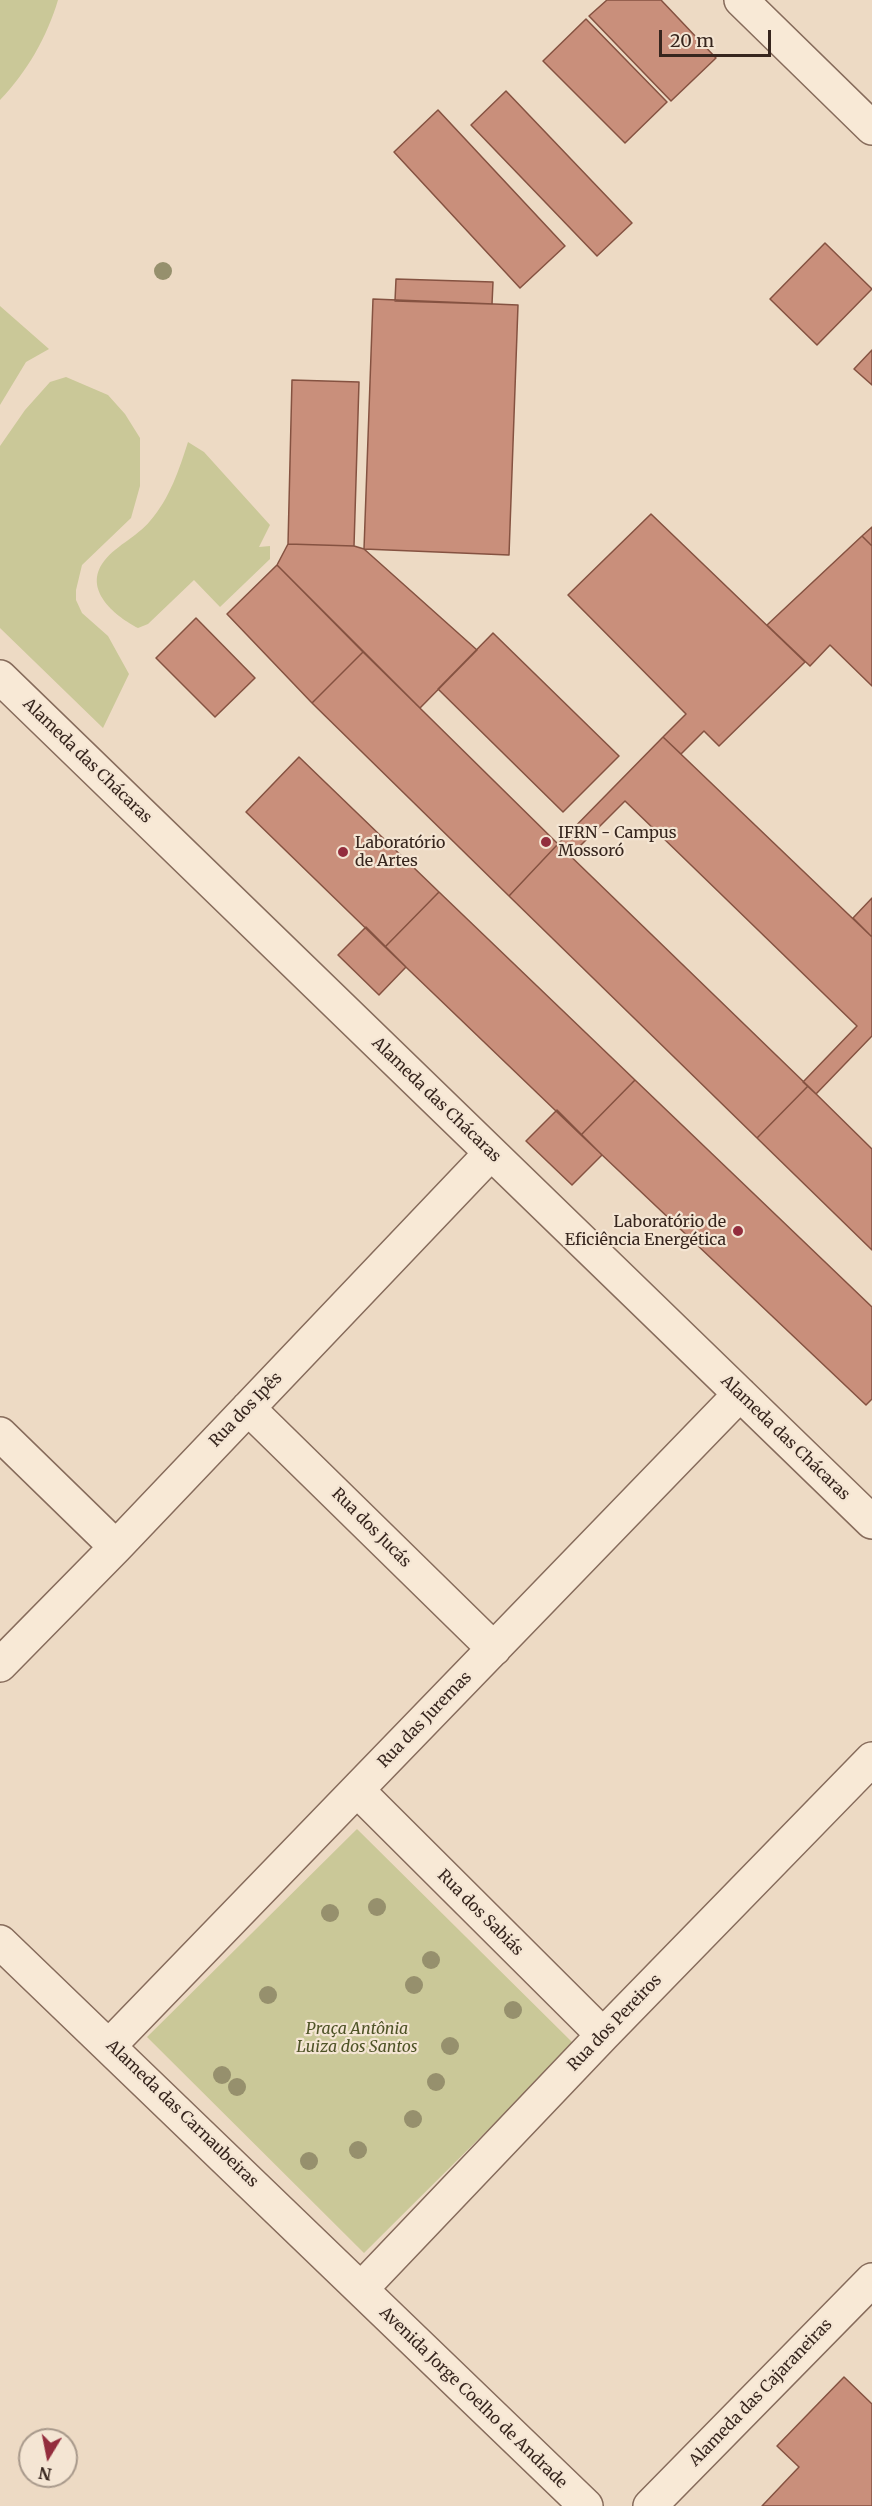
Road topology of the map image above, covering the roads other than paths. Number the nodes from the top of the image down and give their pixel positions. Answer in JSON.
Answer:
{"nodes":[{"id":1,"x":741,"y":0,"type":"edge"},
{"id":2,"x":872,"y":128,"type":"edge"},
{"id":3,"x":0,"y":677,"type":"edge"},
{"id":4,"x":491,"y":1153,"type":"junction"},
{"id":5,"x":740,"y":1394,"type":"junction"},
{"id":6,"x":248,"y":1408,"type":"junction"},
{"id":7,"x":0,"y":1434,"type":"edge"},
{"id":8,"x":872,"y":1522,"type":"edge"},
{"id":9,"x":116,"y":1547,"type":"junction"},
{"id":10,"x":494,"y":1649,"type":"junction"},
{"id":11,"x":0,"y":1665,"type":"edge"},
{"id":12,"x":872,"y":1759,"type":"edge"},
{"id":13,"x":358,"y":1791,"type":"junction"},
{"id":14,"x":0,"y":1942,"type":"edge"},
{"id":15,"x":603,"y":2035,"type":"junction"},
{"id":16,"x":110,"y":2045,"type":"junction"},
{"id":17,"x":361,"y":2289,"type":"junction"},
{"id":18,"x":867,"y":2294,"type":"edge"},
{"id":19,"x":586,"y":2506,"type":"edge"},
{"id":20,"x":650,"y":2506,"type":"edge"}],
"edges":[{"from":1,"to":2,"type":"street"},
{"from":3,"to":4,"type":"street","name":"Alameda das Chácaras"},
{"from":4,"to":5,"type":"street","name":"Alameda das Chácaras"},
{"from":4,"to":6,"type":"street","name":"Rua dos Ipês"},
{"from":5,"to":8,"type":"street","name":"Alameda das Chácaras"},
{"from":5,"to":10,"type":"street","name":"Rua das Juremas"},
{"from":6,"to":9,"type":"street","name":"Rua dos Ipês"},
{"from":6,"to":10,"type":"street","name":"Rua dos Jucás"},
{"from":7,"to":9,"type":"street"},
{"from":9,"to":11,"type":"street","name":"Rua dos Ipês"},
{"from":10,"to":13,"type":"street","name":"Rua das Juremas"},
{"from":12,"to":15,"type":"street","name":"Rua dos Pereiros"},
{"from":13,"to":15,"type":"street","name":"Rua dos Sabiás"},
{"from":13,"to":16,"type":"street","name":"Rua das Juremas"},
{"from":14,"to":16,"type":"street","name":"Alameda das Carnaubeiras"},
{"from":15,"to":17,"type":"street","name":"Rua dos Pereiros"},
{"from":16,"to":17,"type":"street","name":"Alameda das Carnaubeiras"},
{"from":17,"to":19,"type":"street","name":"Avenida Jorge Coelho de Andrade"},
{"from":18,"to":20,"type":"street","name":"Alameda das Cajaraneiras"}]}
